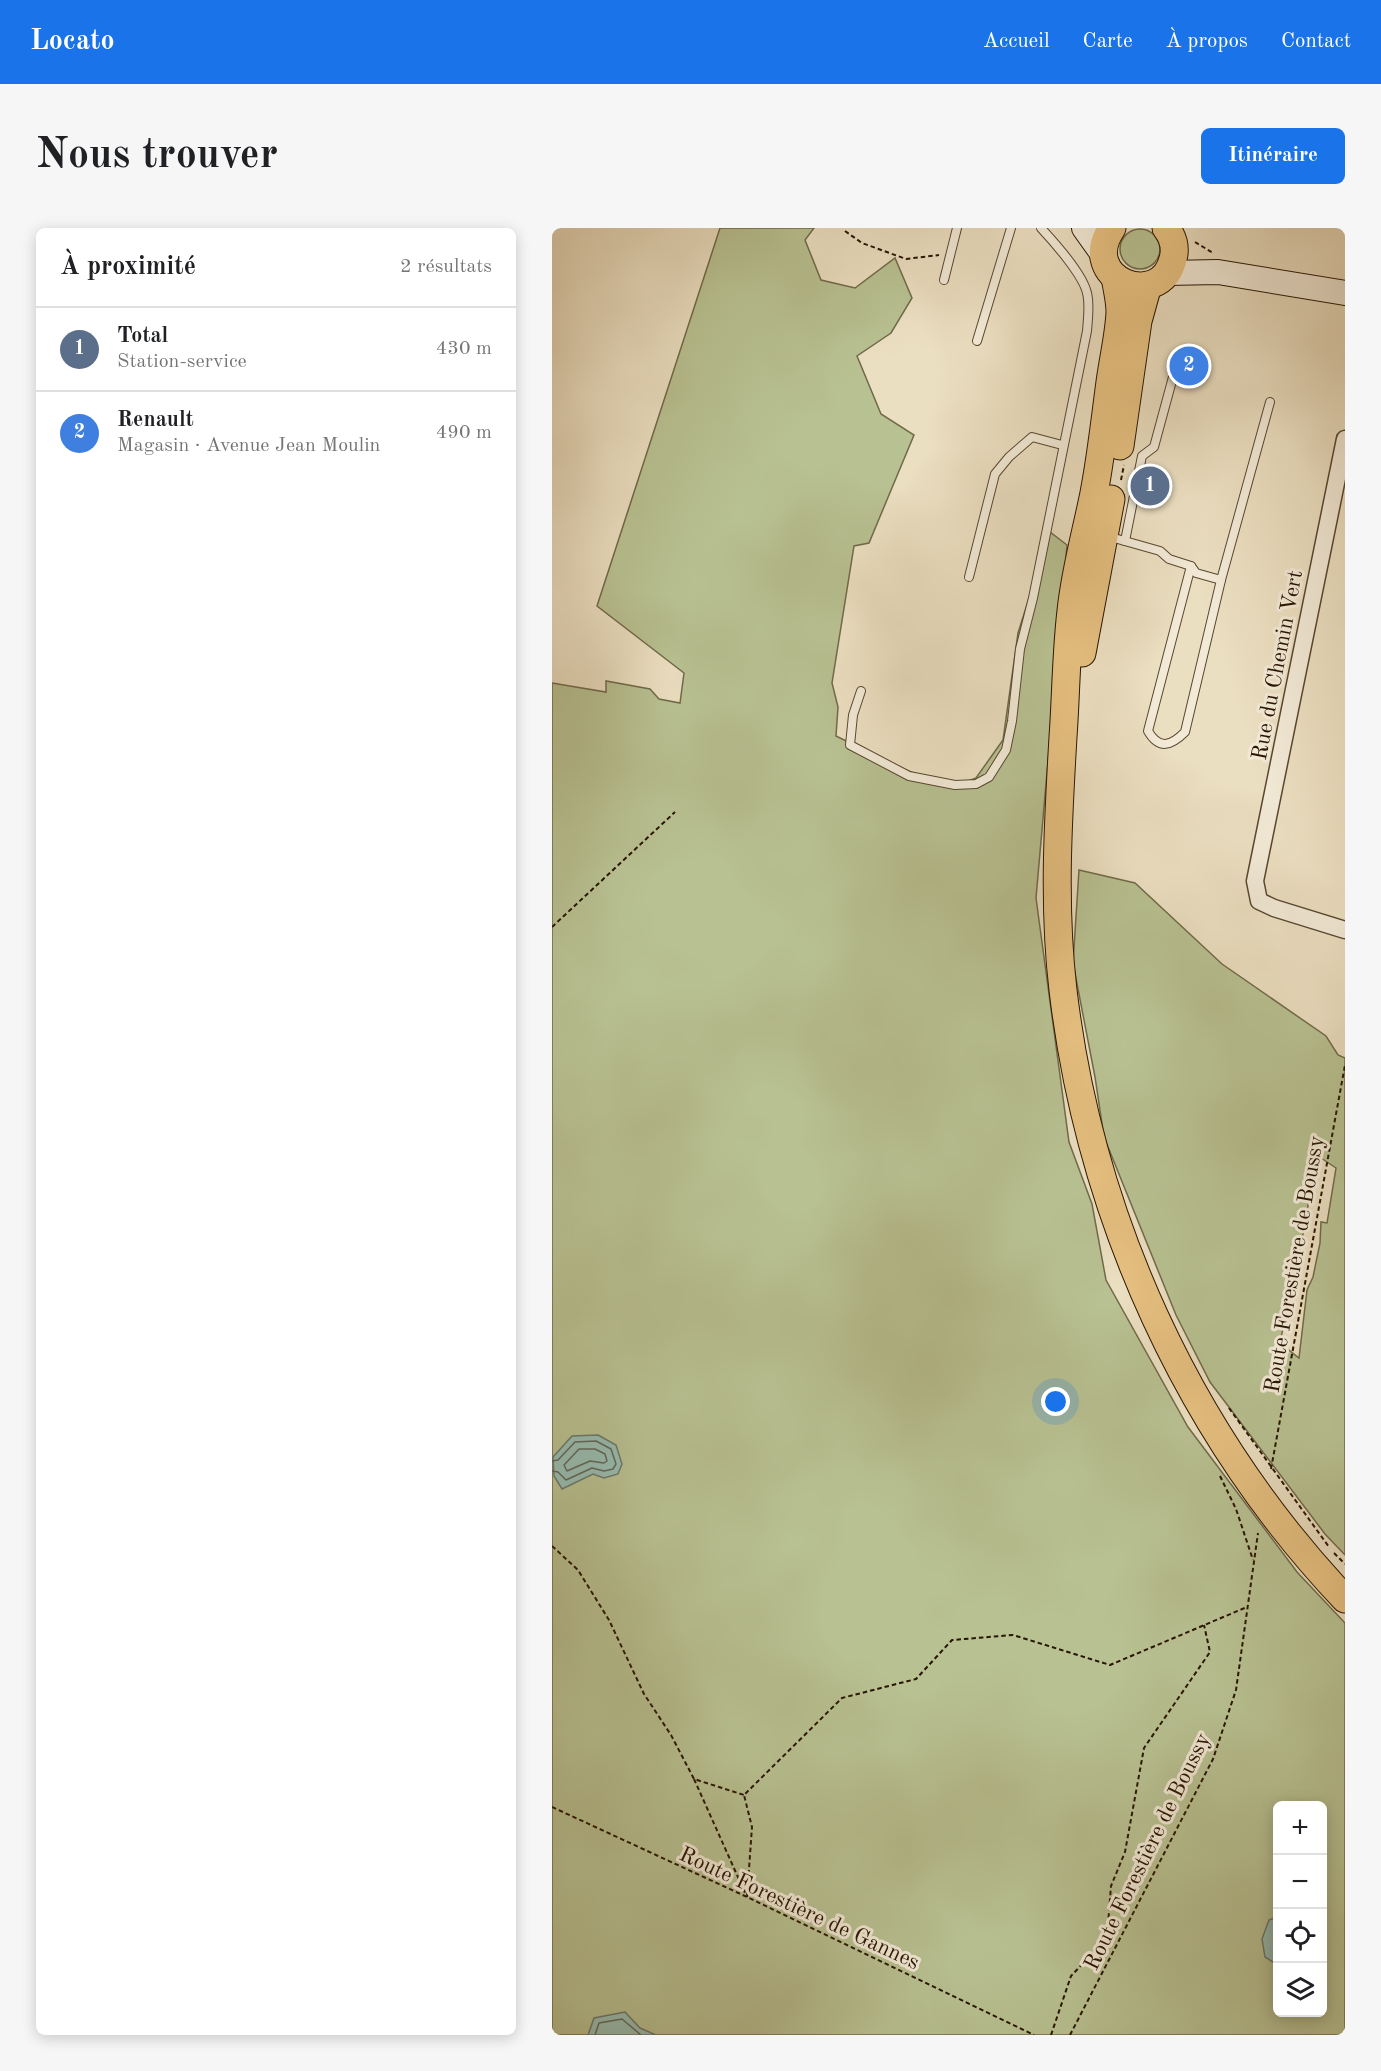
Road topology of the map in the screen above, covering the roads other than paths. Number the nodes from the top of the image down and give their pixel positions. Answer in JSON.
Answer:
{"nodes":[{"id":1,"x":957,"y":228,"type":"edge"},
{"id":2,"x":1011,"y":228,"type":"edge"},
{"id":3,"x":1041,"y":228,"type":"edge"},
{"id":4,"x":1084,"y":228,"type":"edge"},
{"id":5,"x":1112,"y":228,"type":"edge"},
{"id":6,"x":1170,"y":237,"type":"edge"},
{"id":7,"x":1109,"y":267,"type":"junction"},
{"id":8,"x":1218,"y":272,"type":"junction"},
{"id":9,"x":1158,"y":279,"type":"junction"},
{"id":10,"x":944,"y":280,"type":"dead end"},
{"id":11,"x":1345,"y":293,"type":"edge"},
{"id":12,"x":977,"y":341,"type":"dead end"},
{"id":13,"x":1173,"y":377,"type":"dead end"},
{"id":14,"x":1270,"y":402,"type":"dead end"},
{"id":15,"x":1345,"y":439,"type":"edge"},
{"id":16,"x":1062,"y":445,"type":"junction"},
{"id":17,"x":1114,"y":538,"type":"junction"},
{"id":18,"x":1191,"y":567,"type":"junction"},
{"id":19,"x":969,"y":577,"type":"dead end"},
{"id":20,"x":1221,"y":580,"type":"junction"},
{"id":21,"x":861,"y":691,"type":"dead end"},
{"id":22,"x":1063,"y":742,"type":"junction"},
{"id":23,"x":1345,"y":930,"type":"edge"},
{"id":24,"x":1345,"y":1599,"type":"edge"}],
"edges":[{"from":1,"to":10,"type":"lane"},
{"from":2,"to":12,"type":"lane"},
{"from":3,"to":16,"type":"lane"},
{"from":4,"to":7,"type":"street"},
{"from":5,"to":7,"type":"main road"},
{"from":6,"to":8,"type":"street"},
{"from":6,"to":9,"type":"main road"},
{"from":7,"to":9,"type":"main road"},
{"from":7,"to":22,"type":"main road"},
{"from":8,"to":9,"type":"street"},
{"from":8,"to":11,"type":"street"},
{"from":9,"to":17,"type":"main road"},
{"from":13,"to":17,"type":"lane"},
{"from":14,"to":20,"type":"lane"},
{"from":15,"to":23,"type":"street","name":"Rue du Chemin Vert"},
{"from":16,"to":19,"type":"lane"},
{"from":16,"to":21,"type":"lane"},
{"from":17,"to":18,"type":"lane"},
{"from":17,"to":22,"type":"main road"},
{"from":18,"to":20,"type":"lane"},
{"from":18,"to":20,"type":"lane"},
{"from":22,"to":24,"type":"main road"}]}
